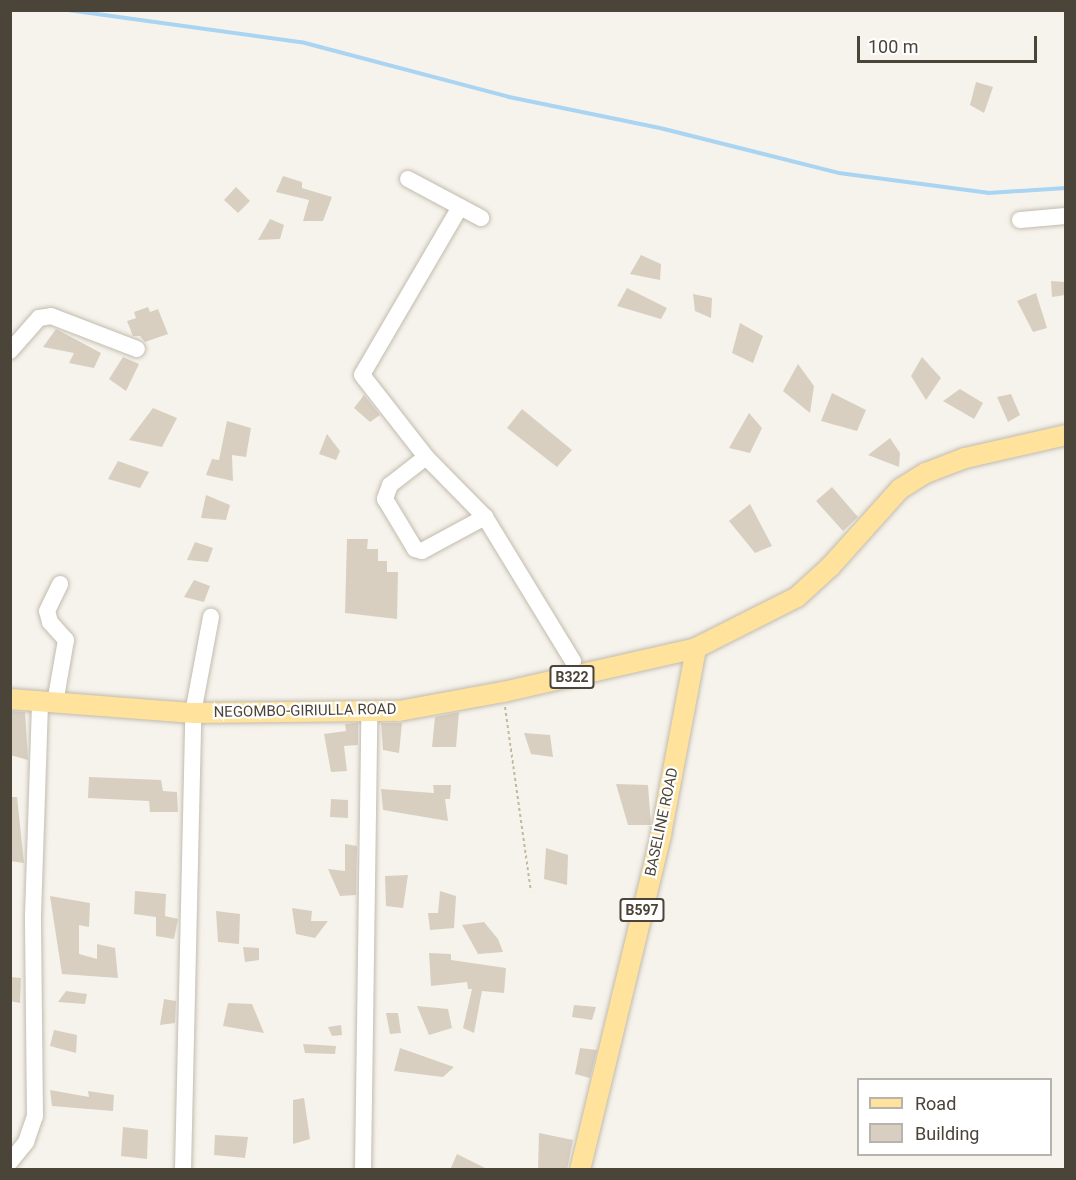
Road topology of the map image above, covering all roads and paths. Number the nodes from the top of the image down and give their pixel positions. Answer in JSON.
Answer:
{"nodes":[{"id":1,"x":408,"y":178,"type":"dead end"},
{"id":2,"x":460,"y":207,"type":"junction"},
{"id":3,"x":1065,"y":216,"type":"edge"},
{"id":4,"x":481,"y":218,"type":"dead end"},
{"id":5,"x":1020,"y":220,"type":"dead end"},
{"id":6,"x":136,"y":350,"type":"dead end"},
{"id":7,"x":10,"y":351,"type":"edge"},
{"id":8,"x":1065,"y":435,"type":"edge"},
{"id":9,"x":426,"y":457,"type":"junction"},
{"id":10,"x":485,"y":517,"type":"junction"},
{"id":11,"x":60,"y":584,"type":"dead end"},
{"id":12,"x":211,"y":616,"type":"dead end"},
{"id":13,"x":696,"y":648,"type":"junction"},
{"id":14,"x":573,"y":661,"type":"dead end"},
{"id":15,"x":503,"y":692,"type":"junction"},
{"id":16,"x":10,"y":699,"type":"edge"},
{"id":17,"x":47,"y":702,"type":"junction"},
{"id":18,"x":193,"y":713,"type":"junction"},
{"id":19,"x":369,"y":713,"type":"junction"},
{"id":20,"x":531,"y":891,"type":"dead end"},
{"id":21,"x":10,"y":1162,"type":"edge"},
{"id":22,"x":183,"y":1170,"type":"edge"},
{"id":23,"x":363,"y":1170,"type":"edge"},
{"id":24,"x":580,"y":1170,"type":"edge"}],
"edges":[{"from":1,"to":2,"type":"street"},
{"from":2,"to":4,"type":"street"},
{"from":2,"to":9,"type":"street"},
{"from":3,"to":5,"type":"street"},
{"from":6,"to":7,"type":"street"},
{"from":8,"to":13,"type":"main road","name":"NEGOMBO-GIRIULLA ROAD","number":"B322"},
{"from":9,"to":10,"type":"street"},
{"from":9,"to":10,"type":"street"},
{"from":10,"to":14,"type":"street"},
{"from":11,"to":17,"type":"street"},
{"from":12,"to":18,"type":"street"},
{"from":13,"to":15,"type":"main road","name":"NEGOMBO-GIRIULLA ROAD","number":"B322"},
{"from":13,"to":24,"type":"main road","name":"BASELINE ROAD","number":"B597"},
{"from":15,"to":19,"type":"main road","name":"NEGOMBO-GIRIULLA ROAD","number":"B322"},
{"from":15,"to":20,"type":"path"},
{"from":16,"to":17,"type":"main road","name":"NEGOMBO-GIRIULLA ROAD","number":"B322"},
{"from":17,"to":18,"type":"main road","name":"NEGOMBO-GIRIULLA ROAD","number":"B322"},
{"from":17,"to":21,"type":"street"},
{"from":18,"to":19,"type":"main road","name":"NEGOMBO-GIRIULLA ROAD","number":"B322"},
{"from":18,"to":22,"type":"street"},
{"from":19,"to":23,"type":"street"}]}
